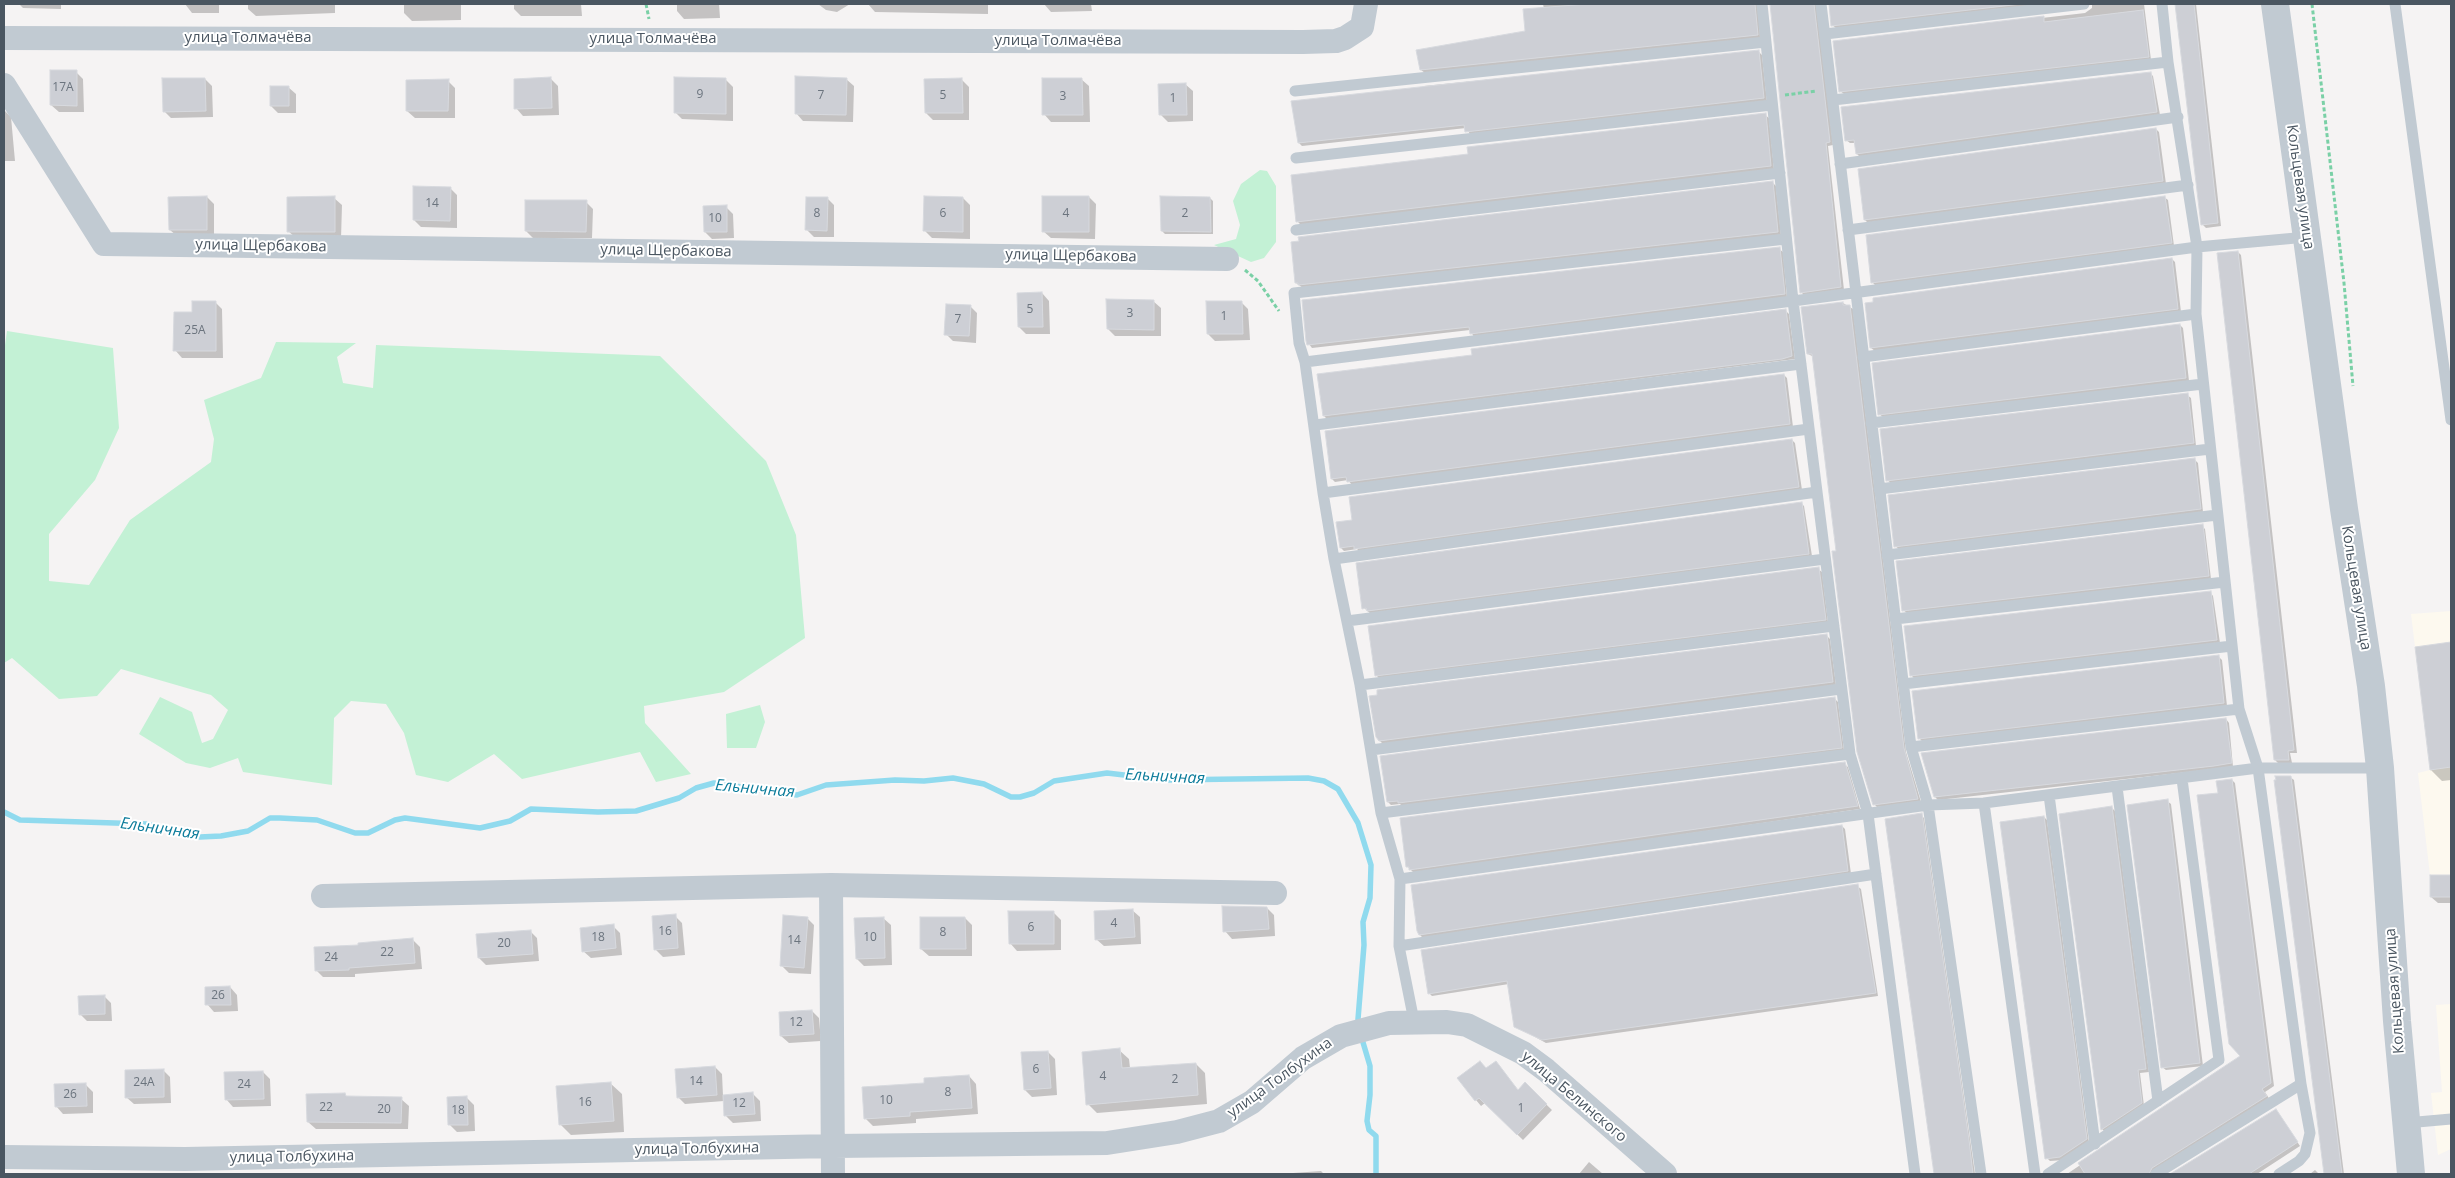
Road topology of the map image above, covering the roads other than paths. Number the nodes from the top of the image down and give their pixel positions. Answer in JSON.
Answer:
{"nodes":[{"id":1,"x":1366,"y":4,"type":"edge"},
{"id":2,"x":1762,"y":4,"type":"edge"},
{"id":3,"x":1821,"y":4,"type":"edge"},
{"id":4,"x":2084,"y":4,"type":"edge"},
{"id":5,"x":2162,"y":4,"type":"edge"},
{"id":6,"x":2275,"y":4,"type":"edge"},
{"id":7,"x":2395,"y":4,"type":"edge"},
{"id":8,"x":1825,"y":34,"type":"junction"},
{"id":9,"x":4,"y":38,"type":"edge"},
{"id":10,"x":1766,"y":42,"type":"junction"},
{"id":11,"x":2168,"y":62,"type":"junction"},
{"id":12,"x":4,"y":85,"type":"edge"},
{"id":13,"x":1295,"y":91,"type":"dead end"},
{"id":14,"x":1832,"y":95,"type":"junction"},
{"id":15,"x":1772,"y":101,"type":"junction"},
{"id":16,"x":2178,"y":117,"type":"junction"},
{"id":17,"x":1296,"y":158,"type":"dead end"},
{"id":18,"x":1840,"y":164,"type":"junction"},
{"id":19,"x":1780,"y":173,"type":"junction"},
{"id":20,"x":2188,"y":186,"type":"junction"},
{"id":21,"x":1296,"y":230,"type":"dead end"},
{"id":22,"x":1848,"y":230,"type":"junction"},
{"id":23,"x":2307,"y":236,"type":"junction"},
{"id":24,"x":1786,"y":239,"type":"junction"},
{"id":25,"x":2197,"y":247,"type":"junction"},
{"id":26,"x":1227,"y":259,"type":"road end"},
{"id":27,"x":1856,"y":292,"type":"junction"},
{"id":28,"x":1793,"y":301,"type":"junction"},
{"id":29,"x":2196,"y":314,"type":"junction"},
{"id":30,"x":1863,"y":357,"type":"junction"},
{"id":31,"x":1305,"y":362,"type":"junction"},
{"id":32,"x":1801,"y":364,"type":"junction"},
{"id":33,"x":2203,"y":384,"type":"junction"},
{"id":34,"x":2451,"y":420,"type":"edge"},
{"id":35,"x":1871,"y":423,"type":"junction"},
{"id":36,"x":1315,"y":425,"type":"junction"},
{"id":37,"x":1809,"y":429,"type":"junction"},
{"id":38,"x":2210,"y":449,"type":"junction"},
{"id":39,"x":1879,"y":488,"type":"junction"},
{"id":40,"x":1817,"y":492,"type":"junction"},
{"id":41,"x":1323,"y":493,"type":"junction"},
{"id":42,"x":2218,"y":515,"type":"junction"},
{"id":43,"x":1887,"y":555,"type":"junction"},
{"id":44,"x":1334,"y":559,"type":"junction"},
{"id":45,"x":1825,"y":559,"type":"junction"},
{"id":46,"x":2225,"y":582,"type":"junction"},
{"id":47,"x":1895,"y":619,"type":"junction"},
{"id":48,"x":1347,"y":621,"type":"junction"},
{"id":49,"x":1834,"y":626,"type":"junction"},
{"id":50,"x":2232,"y":646,"type":"junction"},
{"id":51,"x":1903,"y":684,"type":"junction"},
{"id":52,"x":1360,"y":685,"type":"junction"},
{"id":53,"x":1842,"y":689,"type":"junction"},
{"id":54,"x":2239,"y":709,"type":"junction"},
{"id":55,"x":1911,"y":748,"type":"junction"},
{"id":56,"x":1371,"y":750,"type":"junction"},
{"id":57,"x":1850,"y":754,"type":"junction"},
{"id":58,"x":2258,"y":768,"type":"junction"},
{"id":59,"x":2380,"y":768,"type":"junction"},
{"id":60,"x":2182,"y":779,"type":"junction"},
{"id":61,"x":2117,"y":787,"type":"junction"},
{"id":62,"x":2049,"y":795,"type":"junction"},
{"id":63,"x":1984,"y":803,"type":"junction"},
{"id":64,"x":1928,"y":805,"type":"junction"},
{"id":65,"x":1381,"y":813,"type":"junction"},
{"id":66,"x":1868,"y":814,"type":"junction"},
{"id":67,"x":1876,"y":874,"type":"junction"},
{"id":68,"x":1400,"y":879,"type":"junction"},
{"id":69,"x":831,"y":885,"type":"junction"},
{"id":70,"x":1274,"y":892,"type":"dead end"},
{"id":71,"x":323,"y":896,"type":"dead end"},
{"id":72,"x":1399,"y":946,"type":"junction"},
{"id":73,"x":1414,"y":1021,"type":"junction"},
{"id":74,"x":1358,"y":1029,"type":"joint"},
{"id":75,"x":2301,"y":1084,"type":"junction"},
{"id":76,"x":2158,"y":1101,"type":"junction"},
{"id":77,"x":2451,"y":1119,"type":"edge"},
{"id":78,"x":2406,"y":1123,"type":"junction"},
{"id":79,"x":2095,"y":1144,"type":"junction"},
{"id":80,"x":834,"y":1146,"type":"junction"},
{"id":81,"x":4,"y":1156,"type":"edge"},
{"id":82,"x":183,"y":1166,"type":"edge"},
{"id":83,"x":834,"y":1174,"type":"edge"},
{"id":84,"x":1664,"y":1174,"type":"edge"},
{"id":85,"x":1916,"y":1174,"type":"edge"},
{"id":86,"x":1981,"y":1174,"type":"edge"},
{"id":87,"x":2035,"y":1174,"type":"edge"},
{"id":88,"x":2048,"y":1174,"type":"edge"},
{"id":89,"x":2156,"y":1174,"type":"edge"},
{"id":90,"x":2279,"y":1174,"type":"edge"},
{"id":91,"x":2411,"y":1174,"type":"edge"}],
"edges":[{"from":1,"to":9,"type":"street","name":"улица Толмачёва"},
{"from":2,"to":10,"type":"lane"},
{"from":3,"to":8,"type":"lane"},
{"from":4,"to":8,"type":"lane"},
{"from":5,"to":11,"type":"lane"},
{"from":6,"to":23,"type":"street","name":"Кольцевая улица"},
{"from":7,"to":34,"type":"lane"},
{"from":8,"to":14,"type":"lane"},
{"from":10,"to":13,"type":"lane"},
{"from":10,"to":15,"type":"lane"},
{"from":11,"to":14,"type":"lane"},
{"from":11,"to":16,"type":"lane"},
{"from":12,"to":26,"type":"street","name":"улица Щербакова"},
{"from":14,"to":18,"type":"lane"},
{"from":15,"to":17,"type":"lane"},
{"from":15,"to":19,"type":"lane"},
{"from":16,"to":18,"type":"lane"},
{"from":16,"to":20,"type":"lane"},
{"from":18,"to":22,"type":"lane"},
{"from":19,"to":21,"type":"lane"},
{"from":19,"to":24,"type":"lane"},
{"from":20,"to":22,"type":"lane"},
{"from":20,"to":25,"type":"lane"},
{"from":22,"to":27,"type":"lane"},
{"from":23,"to":25,"type":"lane"},
{"from":23,"to":59,"type":"street","name":"Кольцевая улица"},
{"from":24,"to":28,"type":"lane"},
{"from":24,"to":31,"type":"lane"},
{"from":25,"to":27,"type":"lane"},
{"from":25,"to":29,"type":"lane"},
{"from":27,"to":28,"type":"lane"},
{"from":27,"to":30,"type":"lane"},
{"from":28,"to":31,"type":"lane"},
{"from":28,"to":32,"type":"lane"},
{"from":29,"to":30,"type":"lane"},
{"from":29,"to":33,"type":"lane"},
{"from":30,"to":35,"type":"lane"},
{"from":31,"to":36,"type":"lane"},
{"from":32,"to":36,"type":"lane"},
{"from":32,"to":37,"type":"lane"},
{"from":33,"to":35,"type":"lane"},
{"from":33,"to":38,"type":"lane"},
{"from":35,"to":39,"type":"lane"},
{"from":36,"to":41,"type":"lane"},
{"from":37,"to":40,"type":"lane"},
{"from":37,"to":41,"type":"lane"},
{"from":38,"to":39,"type":"lane"},
{"from":38,"to":42,"type":"lane"},
{"from":39,"to":43,"type":"lane"},
{"from":40,"to":44,"type":"lane"},
{"from":40,"to":45,"type":"lane"},
{"from":41,"to":44,"type":"lane"},
{"from":42,"to":43,"type":"lane"},
{"from":42,"to":46,"type":"lane"},
{"from":43,"to":47,"type":"lane"},
{"from":44,"to":48,"type":"lane"},
{"from":45,"to":48,"type":"lane"},
{"from":45,"to":49,"type":"lane"},
{"from":46,"to":47,"type":"lane"},
{"from":46,"to":50,"type":"lane"},
{"from":47,"to":51,"type":"lane"},
{"from":48,"to":52,"type":"lane"},
{"from":49,"to":52,"type":"lane"},
{"from":49,"to":53,"type":"lane"},
{"from":50,"to":51,"type":"lane"},
{"from":50,"to":54,"type":"lane"},
{"from":51,"to":55,"type":"lane"},
{"from":52,"to":56,"type":"lane"},
{"from":53,"to":56,"type":"lane"},
{"from":53,"to":57,"type":"lane"},
{"from":54,"to":55,"type":"lane"},
{"from":54,"to":58,"type":"lane"},
{"from":55,"to":64,"type":"lane"},
{"from":56,"to":65,"type":"lane"},
{"from":57,"to":65,"type":"lane"},
{"from":57,"to":66,"type":"lane"},
{"from":58,"to":59,"type":"lane"},
{"from":58,"to":60,"type":"lane"},
{"from":58,"to":75,"type":"lane"},
{"from":59,"to":78,"type":"street","name":"Кольцевая улица"},
{"from":60,"to":61,"type":"lane"},
{"from":60,"to":76,"type":"lane"},
{"from":61,"to":62,"type":"lane"},
{"from":61,"to":76,"type":"lane"},
{"from":62,"to":63,"type":"lane"},
{"from":62,"to":79,"type":"lane"},
{"from":63,"to":64,"type":"lane"},
{"from":63,"to":87,"type":"lane"},
{"from":64,"to":66,"type":"lane"},
{"from":64,"to":86,"type":"lane"},
{"from":65,"to":68,"type":"lane"},
{"from":66,"to":67,"type":"lane"},
{"from":66,"to":68,"type":"lane"},
{"from":67,"to":72,"type":"lane"},
{"from":67,"to":85,"type":"lane"},
{"from":68,"to":72,"type":"lane"},
{"from":69,"to":70,"type":"street"},
{"from":69,"to":71,"type":"street"},
{"from":69,"to":80,"type":"street"},
{"from":72,"to":73,"type":"lane"},
{"from":73,"to":74,"type":"street","name":"улица Белинского"},
{"from":73,"to":84,"type":"street","name":"улица Белинского"},
{"from":74,"to":80,"type":"street","name":"улица Толбухина"},
{"from":75,"to":89,"type":"lane"},
{"from":75,"to":90,"type":"lane"},
{"from":76,"to":79,"type":"lane"},
{"from":77,"to":78,"type":"lane"},
{"from":78,"to":91,"type":"street","name":"Кольцевая улица"},
{"from":79,"to":88,"type":"lane"},
{"from":80,"to":82,"type":"street","name":"улица Толбухина"},
{"from":80,"to":83,"type":"street"},
{"from":81,"to":82,"type":"street","name":"улица Толбухина"}]}
